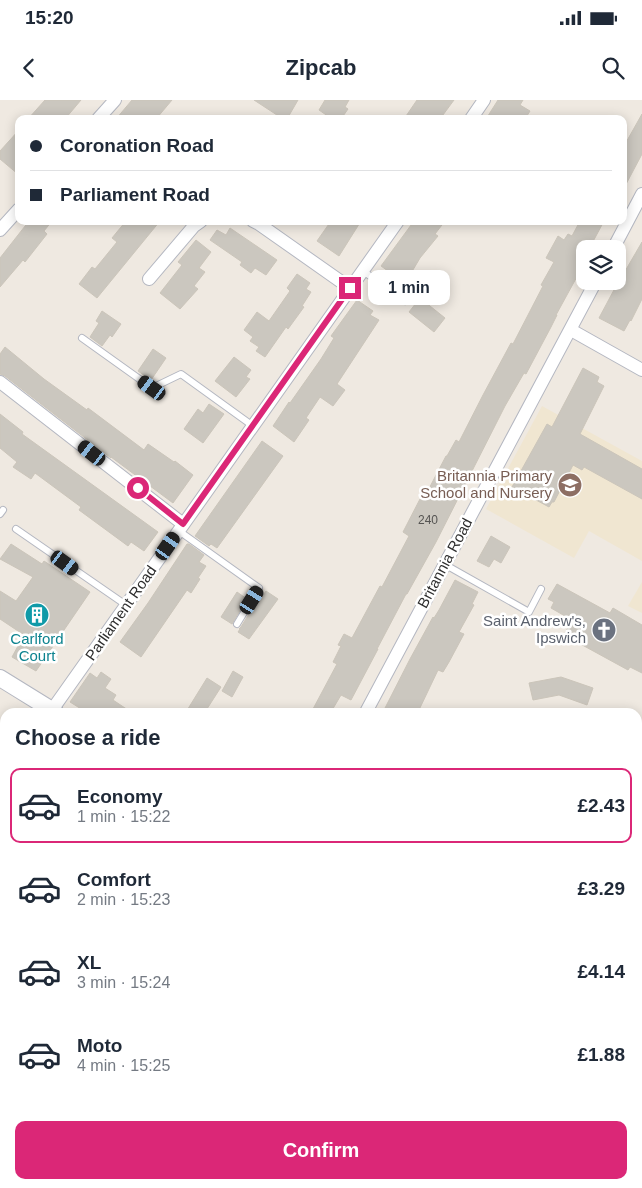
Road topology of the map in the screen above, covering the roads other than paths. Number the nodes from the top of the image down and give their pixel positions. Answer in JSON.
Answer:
{"nodes":[{"id":1,"x":115,"y":100,"type":"edge"},
{"id":2,"x":484,"y":100,"type":"edge"},
{"id":3,"x":102,"y":115,"type":"edge"},
{"id":4,"x":473,"y":115,"type":"edge"},
{"id":5,"x":642,"y":194,"type":"edge"},
{"id":6,"x":15,"y":213,"type":"edge"},
{"id":7,"x":627,"y":222,"type":"edge"},
{"id":8,"x":195,"y":225,"type":"edge"},
{"id":9,"x":260,"y":225,"type":"edge"},
{"id":10,"x":395,"y":225,"type":"edge"},
{"id":11,"x":626,"y":225,"type":"edge"},
{"id":12,"x":0,"y":230,"type":"edge"},
{"id":13,"x":618,"y":240,"type":"edge"},
{"id":14,"x":363,"y":271,"type":"junction"},
{"id":15,"x":149,"y":279,"type":"dead end"},
{"id":16,"x":350,"y":288,"type":"junction"},
{"id":17,"x":591,"y":290,"type":"edge"},
{"id":18,"x":405,"y":301,"type":"dead end"},
{"id":19,"x":571,"y":330,"type":"junction"},
{"id":20,"x":82,"y":338,"type":"dead end"},
{"id":21,"x":642,"y":370,"type":"edge"},
{"id":22,"x":0,"y":382,"type":"edge"},
{"id":23,"x":253,"y":426,"type":"junction"},
{"id":24,"x":181,"y":527,"type":"junction"},
{"id":25,"x":16,"y":529,"type":"dead end"},
{"id":26,"x":444,"y":564,"type":"junction"},
{"id":27,"x":542,"y":589,"type":"dead end"},
{"id":28,"x":126,"y":605,"type":"junction"},
{"id":29,"x":237,"y":624,"type":"dead end"},
{"id":30,"x":0,"y":678,"type":"edge"},
{"id":31,"x":48,"y":708,"type":"edge"},
{"id":32,"x":55,"y":708,"type":"edge"},
{"id":33,"x":368,"y":708,"type":"edge"}],
"edges":[{"from":1,"to":3,"type":"street"},
{"from":2,"to":4,"type":"street"},
{"from":5,"to":7,"type":"street"},
{"from":6,"to":12,"type":"street"},
{"from":8,"to":15,"type":"street"},
{"from":9,"to":16,"type":"street"},
{"from":10,"to":14,"type":"street","name":"Parliament Road"},
{"from":11,"to":13,"type":"street"},
{"from":14,"to":16,"type":"street","name":"Parliament Road"},
{"from":14,"to":18,"type":"lane"},
{"from":16,"to":23,"type":"street","name":"Parliament Road"},
{"from":17,"to":19,"type":"street","name":"Britannia Road"},
{"from":19,"to":21,"type":"street"},
{"from":19,"to":26,"type":"street","name":"Britannia Road"},
{"from":20,"to":23,"type":"lane"},
{"from":22,"to":24,"type":"street"},
{"from":23,"to":24,"type":"street","name":"Parliament Road"},
{"from":24,"to":28,"type":"street","name":"Parliament Road"},
{"from":24,"to":29,"type":"lane"},
{"from":25,"to":28,"type":"lane"},
{"from":26,"to":27,"type":"lane"},
{"from":26,"to":33,"type":"street","name":"Britannia Road"},
{"from":28,"to":32,"type":"street","name":"Parliament Road"},
{"from":30,"to":31,"type":"street"}]}
